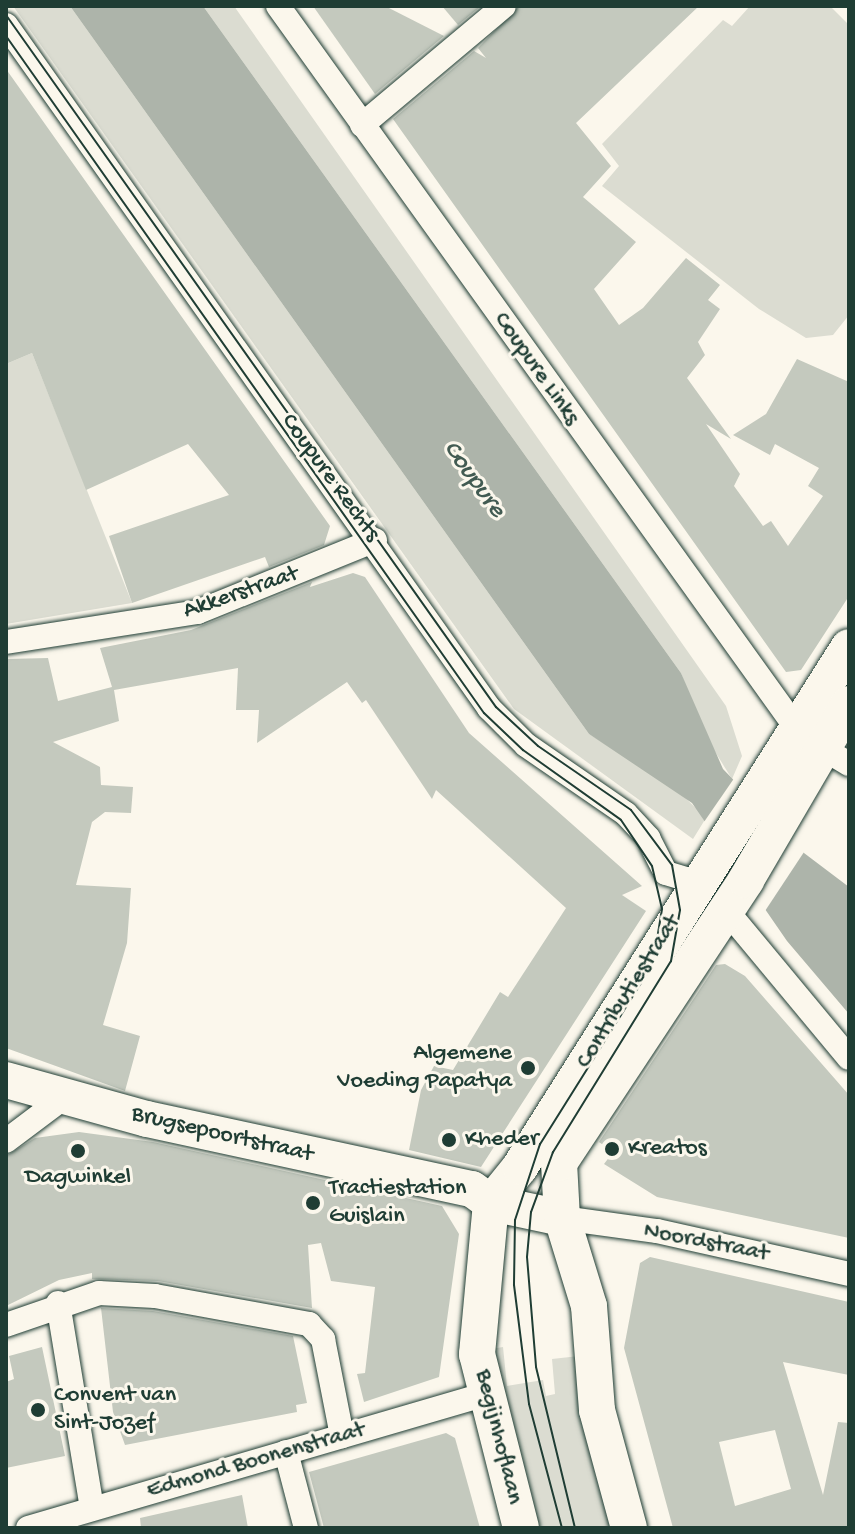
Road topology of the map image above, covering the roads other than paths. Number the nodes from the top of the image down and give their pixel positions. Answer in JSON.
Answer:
{"nodes":[{"id":1,"x":278,"y":6,"type":"edge"},
{"id":2,"x":504,"y":6,"type":"edge"},
{"id":3,"x":6,"y":25,"type":"edge"},
{"id":4,"x":362,"y":125,"type":"junction"},
{"id":5,"x":375,"y":540,"type":"junction"},
{"id":6,"x":6,"y":642,"type":"edge"},
{"id":7,"x":849,"y":647,"type":"edge"},
{"id":8,"x":849,"y":704,"type":"edge"},
{"id":9,"x":823,"y":747,"type":"edge"},
{"id":10,"x":704,"y":870,"type":"junction"},
{"id":11,"x":734,"y":899,"type":"junction"},
{"id":12,"x":849,"y":1058,"type":"edge"},
{"id":13,"x":6,"y":1080,"type":"edge"},
{"id":14,"x":66,"y":1096,"type":"junction"},
{"id":15,"x":6,"y":1141,"type":"edge"},
{"id":16,"x":491,"y":1203,"type":"junction"},
{"id":17,"x":562,"y":1218,"type":"junction"},
{"id":18,"x":849,"y":1274,"type":"edge"},
{"id":19,"x":58,"y":1303,"type":"junction"},
{"id":20,"x":6,"y":1325,"type":"edge"},
{"id":21,"x":483,"y":1395,"type":"junction"},
{"id":22,"x":342,"y":1436,"type":"junction"},
{"id":23,"x":286,"y":1452,"type":"junction"},
{"id":24,"x":92,"y":1508,"type":"junction"},
{"id":25,"x":28,"y":1528,"type":"edge"},
{"id":26,"x":306,"y":1528,"type":"edge"},
{"id":27,"x":521,"y":1528,"type":"edge"},
{"id":28,"x":629,"y":1528,"type":"edge"}],
"edges":[{"from":1,"to":4,"type":"street","name":"Coupure Links"},
{"from":2,"to":4,"type":"street"},
{"from":3,"to":5,"type":"street","name":"Coupure Rechts"},
{"from":4,"to":9,"type":"street","name":"Coupure Links"},
{"from":5,"to":6,"type":"street","name":"Akkerstraat"},
{"from":5,"to":10,"type":"street","name":"Coupure Rechts"},
{"from":7,"to":9,"type":"main road"},
{"from":8,"to":9,"type":"main road"},
{"from":9,"to":10,"type":"main road","name":"Contributiestraat"},
{"from":9,"to":11,"type":"main road","name":"Contributiestraat"},
{"from":10,"to":16,"type":"main road","name":"Contributiestraat"},
{"from":11,"to":12,"type":"street"},
{"from":11,"to":17,"type":"main road","name":"Contributiestraat"},
{"from":13,"to":14,"type":"main road","name":"Brugsepoortstraat"},
{"from":14,"to":15,"type":"street"},
{"from":14,"to":16,"type":"main road","name":"Brugsepoortstraat"},
{"from":16,"to":17,"type":"main road","name":"Brugsepoortstraat"},
{"from":16,"to":21,"type":"main road","name":"Begijnhoflaan"},
{"from":17,"to":18,"type":"street","name":"Noordstraat"},
{"from":17,"to":28,"type":"main road"},
{"from":19,"to":20,"type":"street"},
{"from":19,"to":22,"type":"street"},
{"from":19,"to":24,"type":"street"},
{"from":21,"to":22,"type":"street","name":"Edmond Boonenstraat"},
{"from":21,"to":27,"type":"main road","name":"Begijnhoflaan"},
{"from":22,"to":23,"type":"street","name":"Edmond Boonenstraat"},
{"from":23,"to":24,"type":"street","name":"Edmond Boonenstraat"},
{"from":23,"to":26,"type":"street"},
{"from":24,"to":25,"type":"street","name":"Edmond Boonenstraat"}]}
